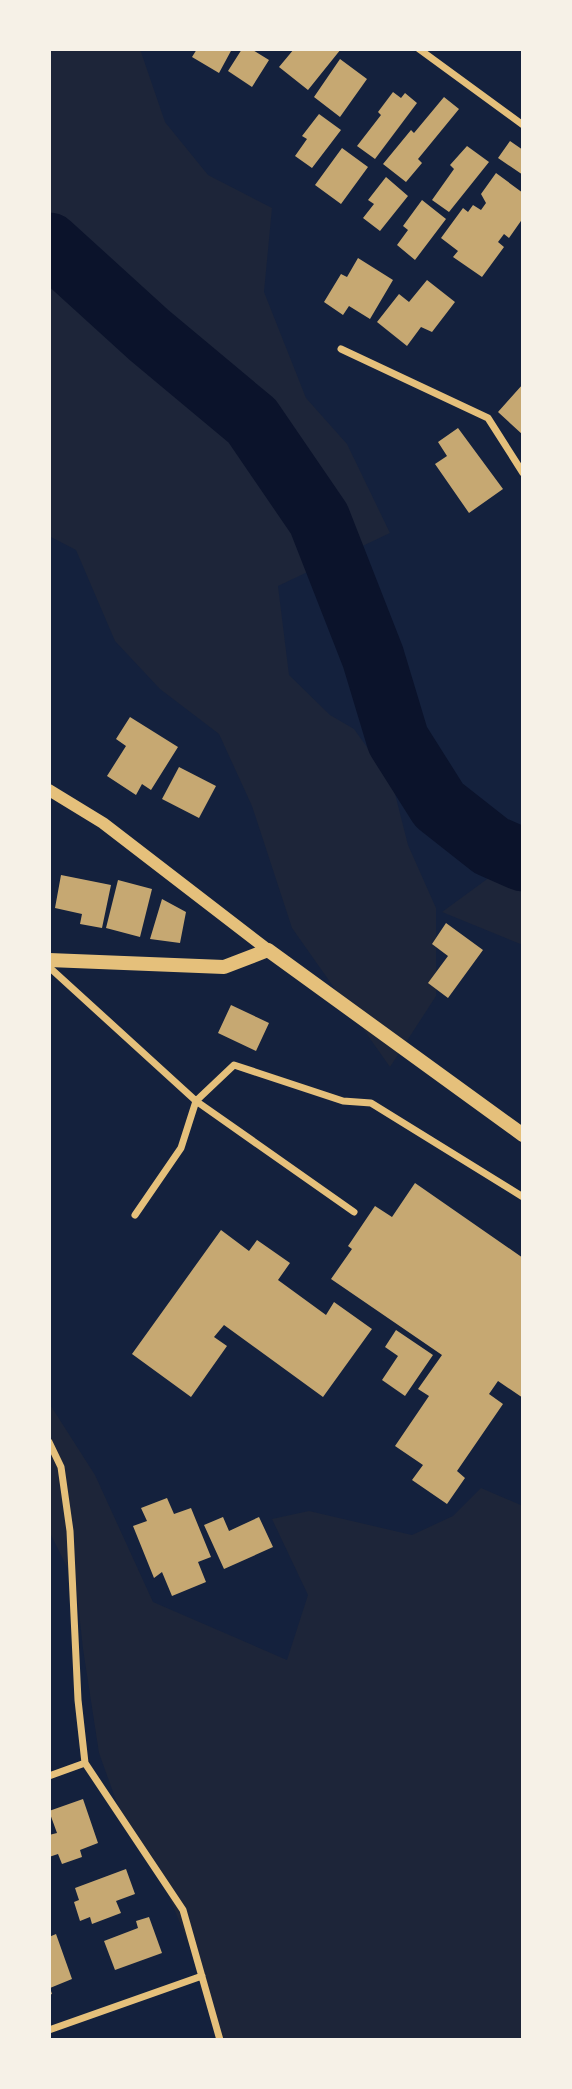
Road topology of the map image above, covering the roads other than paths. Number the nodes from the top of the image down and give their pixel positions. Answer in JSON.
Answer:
{"nodes":[{"id":1,"x":419,"y":49,"type":"edge"},
{"id":2,"x":523,"y":125,"type":"edge"},
{"id":3,"x":341,"y":349,"type":"dead end"},
{"id":4,"x":523,"y":473,"type":"edge"},
{"id":5,"x":49,"y":790,"type":"edge"},
{"id":6,"x":268,"y":950,"type":"junction"},
{"id":7,"x":49,"y":960,"type":"edge"},
{"id":8,"x":49,"y":967,"type":"edge"},
{"id":9,"x":196,"y":1101,"type":"junction"},
{"id":10,"x":523,"y":1135,"type":"edge"},
{"id":11,"x":523,"y":1197,"type":"edge"},
{"id":12,"x":354,"y":1212,"type":"dead end"},
{"id":13,"x":135,"y":1215,"type":"dead end"},
{"id":14,"x":49,"y":1442,"type":"edge"},
{"id":15,"x":85,"y":1763,"type":"junction"},
{"id":16,"x":49,"y":1776,"type":"edge"},
{"id":17,"x":202,"y":1976,"type":"junction"},
{"id":18,"x":49,"y":2030,"type":"edge"},
{"id":19,"x":220,"y":2040,"type":"edge"}],
"edges":[{"from":1,"to":2,"type":"street"},
{"from":3,"to":4,"type":"street"},
{"from":5,"to":6,"type":"street"},
{"from":6,"to":7,"type":"main road"},
{"from":6,"to":10,"type":"main road"},
{"from":8,"to":9,"type":"street"},
{"from":9,"to":11,"type":"street"},
{"from":9,"to":12,"type":"street"},
{"from":9,"to":13,"type":"street"},
{"from":14,"to":15,"type":"street"},
{"from":15,"to":16,"type":"street"},
{"from":15,"to":17,"type":"street"},
{"from":17,"to":18,"type":"street"},
{"from":17,"to":19,"type":"street"}]}
